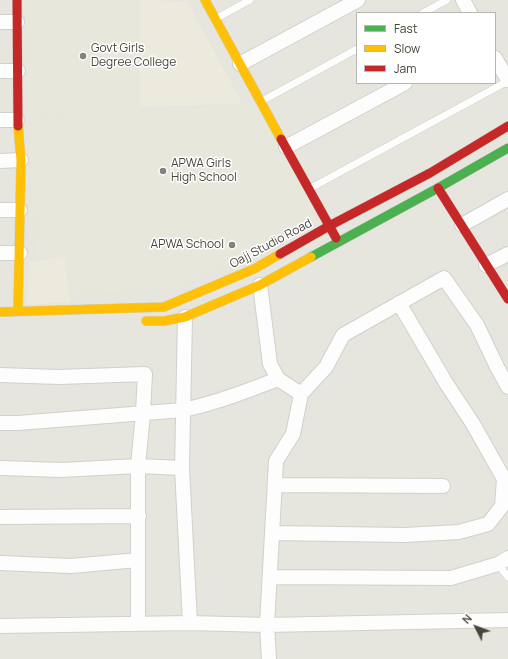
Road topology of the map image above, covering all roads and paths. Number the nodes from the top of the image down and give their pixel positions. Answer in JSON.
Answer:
{"nodes":[{"id":1,"x":17,"y":0,"type":"edge"},
{"id":2,"x":205,"y":0,"type":"edge"},
{"id":3,"x":250,"y":0,"type":"edge"},
{"id":4,"x":358,"y":0,"type":"edge"},
{"id":5,"x":447,"y":0,"type":"edge"},
{"id":6,"x":463,"y":0,"type":"edge"},
{"id":7,"x":425,"y":12,"type":"edge"},
{"id":8,"x":469,"y":12,"type":"edge"},
{"id":9,"x":215,"y":19,"type":"junction"},
{"id":10,"x":0,"y":22,"type":"edge"},
{"id":11,"x":17,"y":22,"type":"junction"},
{"id":12,"x":356,"y":50,"type":"edge"},
{"id":13,"x":496,"y":60,"type":"edge"},
{"id":14,"x":240,"y":64,"type":"junction"},
{"id":15,"x":0,"y":71,"type":"edge"},
{"id":16,"x":18,"y":71,"type":"junction"},
{"id":17,"x":508,"y":81,"type":"edge"},
{"id":18,"x":403,"y":84,"type":"edge"},
{"id":19,"x":261,"y":101,"type":"junction"},
{"id":20,"x":0,"y":120,"type":"edge"},
{"id":21,"x":17,"y":120,"type":"junction"},
{"id":22,"x":508,"y":126,"type":"edge"},
{"id":23,"x":286,"y":146,"type":"junction"},
{"id":24,"x":508,"y":148,"type":"edge"},
{"id":25,"x":21,"y":160,"type":"junction"},
{"id":26,"x":0,"y":161,"type":"edge"},
{"id":27,"x":430,"y":173,"type":"junction"},
{"id":28,"x":438,"y":188,"type":"junction"},
{"id":29,"x":309,"y":189,"type":"junction"},
{"id":30,"x":508,"y":199,"type":"edge"},
{"id":31,"x":0,"y":210,"type":"edge"},
{"id":32,"x":20,"y":210,"type":"junction"},
{"id":33,"x":462,"y":225,"type":"junction"},
{"id":34,"x":330,"y":226,"type":"junction"},
{"id":35,"x":339,"y":243,"type":"junction"},
{"id":36,"x":0,"y":253,"type":"edge"},
{"id":37,"x":20,"y":253,"type":"junction"},
{"id":38,"x":508,"y":254,"type":"edge"},
{"id":39,"x":486,"y":265,"type":"junction"},
{"id":40,"x":260,"y":285,"type":"junction"},
{"id":41,"x":508,"y":300,"type":"edge"},
{"id":42,"x":399,"y":303,"type":"junction"},
{"id":43,"x":18,"y":311,"type":"junction"},
{"id":44,"x":0,"y":312,"type":"edge"},
{"id":45,"x":185,"y":317,"type":"junction"},
{"id":46,"x":140,"y":321,"type":"dead end"},
{"id":47,"x":0,"y":376,"type":"edge"},
{"id":48,"x":278,"y":379,"type":"junction"},
{"id":49,"x":508,"y":387,"type":"edge"},
{"id":50,"x":301,"y":394,"type":"junction"},
{"id":51,"x":183,"y":410,"type":"junction"},
{"id":52,"x":143,"y":413,"type":"junction"},
{"id":53,"x":0,"y":423,"type":"edge"},
{"id":54,"x":138,"y":466,"type":"junction"},
{"id":55,"x":0,"y":468,"type":"edge"},
{"id":56,"x":182,"y":468,"type":"junction"},
{"id":57,"x":275,"y":485,"type":"junction"},
{"id":58,"x":443,"y":486,"type":"dead end"},
{"id":59,"x":139,"y":516,"type":"junction"},
{"id":60,"x":0,"y":517,"type":"edge"},
{"id":61,"x":272,"y":533,"type":"junction"},
{"id":62,"x":138,"y":560,"type":"junction"},
{"id":63,"x":503,"y":561,"type":"edge"},
{"id":64,"x":0,"y":563,"type":"edge"},
{"id":65,"x":270,"y":577,"type":"junction"},
{"id":66,"x":508,"y":577,"type":"edge"},
{"id":67,"x":508,"y":620,"type":"edge"},
{"id":68,"x":190,"y":623,"type":"junction"},
{"id":69,"x":138,"y":624,"type":"junction"},
{"id":70,"x":267,"y":625,"type":"junction"},
{"id":71,"x":0,"y":626,"type":"edge"},
{"id":72,"x":269,"y":659,"type":"edge"}],
"edges":[{"from":1,"to":11,"type":"street"},
{"from":2,"to":9,"type":"street"},
{"from":3,"to":9,"type":"lane"},
{"from":4,"to":14,"type":"street"},
{"from":5,"to":7,"type":"lane"},
{"from":6,"to":8,"type":"street"},
{"from":9,"to":14,"type":"street"},
{"from":10,"to":11,"type":"street"},
{"from":11,"to":16,"type":"street"},
{"from":12,"to":19,"type":"lane"},
{"from":13,"to":17,"type":"street"},
{"from":14,"to":19,"type":"street"},
{"from":15,"to":16,"type":"street"},
{"from":16,"to":21,"type":"street"},
{"from":17,"to":29,"type":"lane"},
{"from":18,"to":23,"type":"street"},
{"from":19,"to":23,"type":"street"},
{"from":20,"to":21,"type":"street"},
{"from":21,"to":25,"type":"street"},
{"from":22,"to":27,"type":"street","name":"Oajj Studio Road"},
{"from":23,"to":29,"type":"street"},
{"from":24,"to":28,"type":"street"},
{"from":25,"to":26,"type":"street"},
{"from":25,"to":32,"type":"street"},
{"from":27,"to":28,"type":"street"},
{"from":27,"to":34,"type":"street","name":"Oajj Studio Road"},
{"from":28,"to":33,"type":"street"},
{"from":28,"to":35,"type":"street"},
{"from":29,"to":34,"type":"street"},
{"from":30,"to":33,"type":"street"},
{"from":31,"to":32,"type":"street"},
{"from":32,"to":37,"type":"street"},
{"from":33,"to":39,"type":"street"},
{"from":34,"to":35,"type":"street"},
{"from":34,"to":43,"type":"street","name":"Oajj Studio Road"},
{"from":35,"to":40,"type":"street"},
{"from":36,"to":37,"type":"street"},
{"from":37,"to":43,"type":"street"},
{"from":38,"to":39,"type":"street"},
{"from":39,"to":41,"type":"street"},
{"from":40,"to":45,"type":"street"},
{"from":40,"to":48,"type":"street"},
{"from":42,"to":49,"type":"street"},
{"from":42,"to":50,"type":"street"},
{"from":42,"to":61,"type":"street"},
{"from":43,"to":44,"type":"street","name":"Oajj Studio Road"},
{"from":45,"to":46,"type":"street"},
{"from":45,"to":51,"type":"street"},
{"from":47,"to":52,"type":"street"},
{"from":48,"to":50,"type":"street"},
{"from":48,"to":51,"type":"street"},
{"from":50,"to":57,"type":"street"},
{"from":51,"to":52,"type":"street"},
{"from":51,"to":56,"type":"street"},
{"from":52,"to":53,"type":"street"},
{"from":52,"to":54,"type":"street"},
{"from":54,"to":55,"type":"street"},
{"from":54,"to":56,"type":"street"},
{"from":54,"to":59,"type":"street"},
{"from":56,"to":68,"type":"street"},
{"from":57,"to":58,"type":"street"},
{"from":57,"to":61,"type":"street"},
{"from":59,"to":60,"type":"street"},
{"from":59,"to":62,"type":"street"},
{"from":61,"to":65,"type":"street"},
{"from":62,"to":64,"type":"street"},
{"from":62,"to":69,"type":"street"},
{"from":63,"to":65,"type":"street"},
{"from":63,"to":66,"type":"lane"},
{"from":65,"to":70,"type":"street"},
{"from":67,"to":70,"type":"street"},
{"from":68,"to":69,"type":"street"},
{"from":68,"to":70,"type":"street"},
{"from":69,"to":71,"type":"street"},
{"from":70,"to":72,"type":"street"}]}
